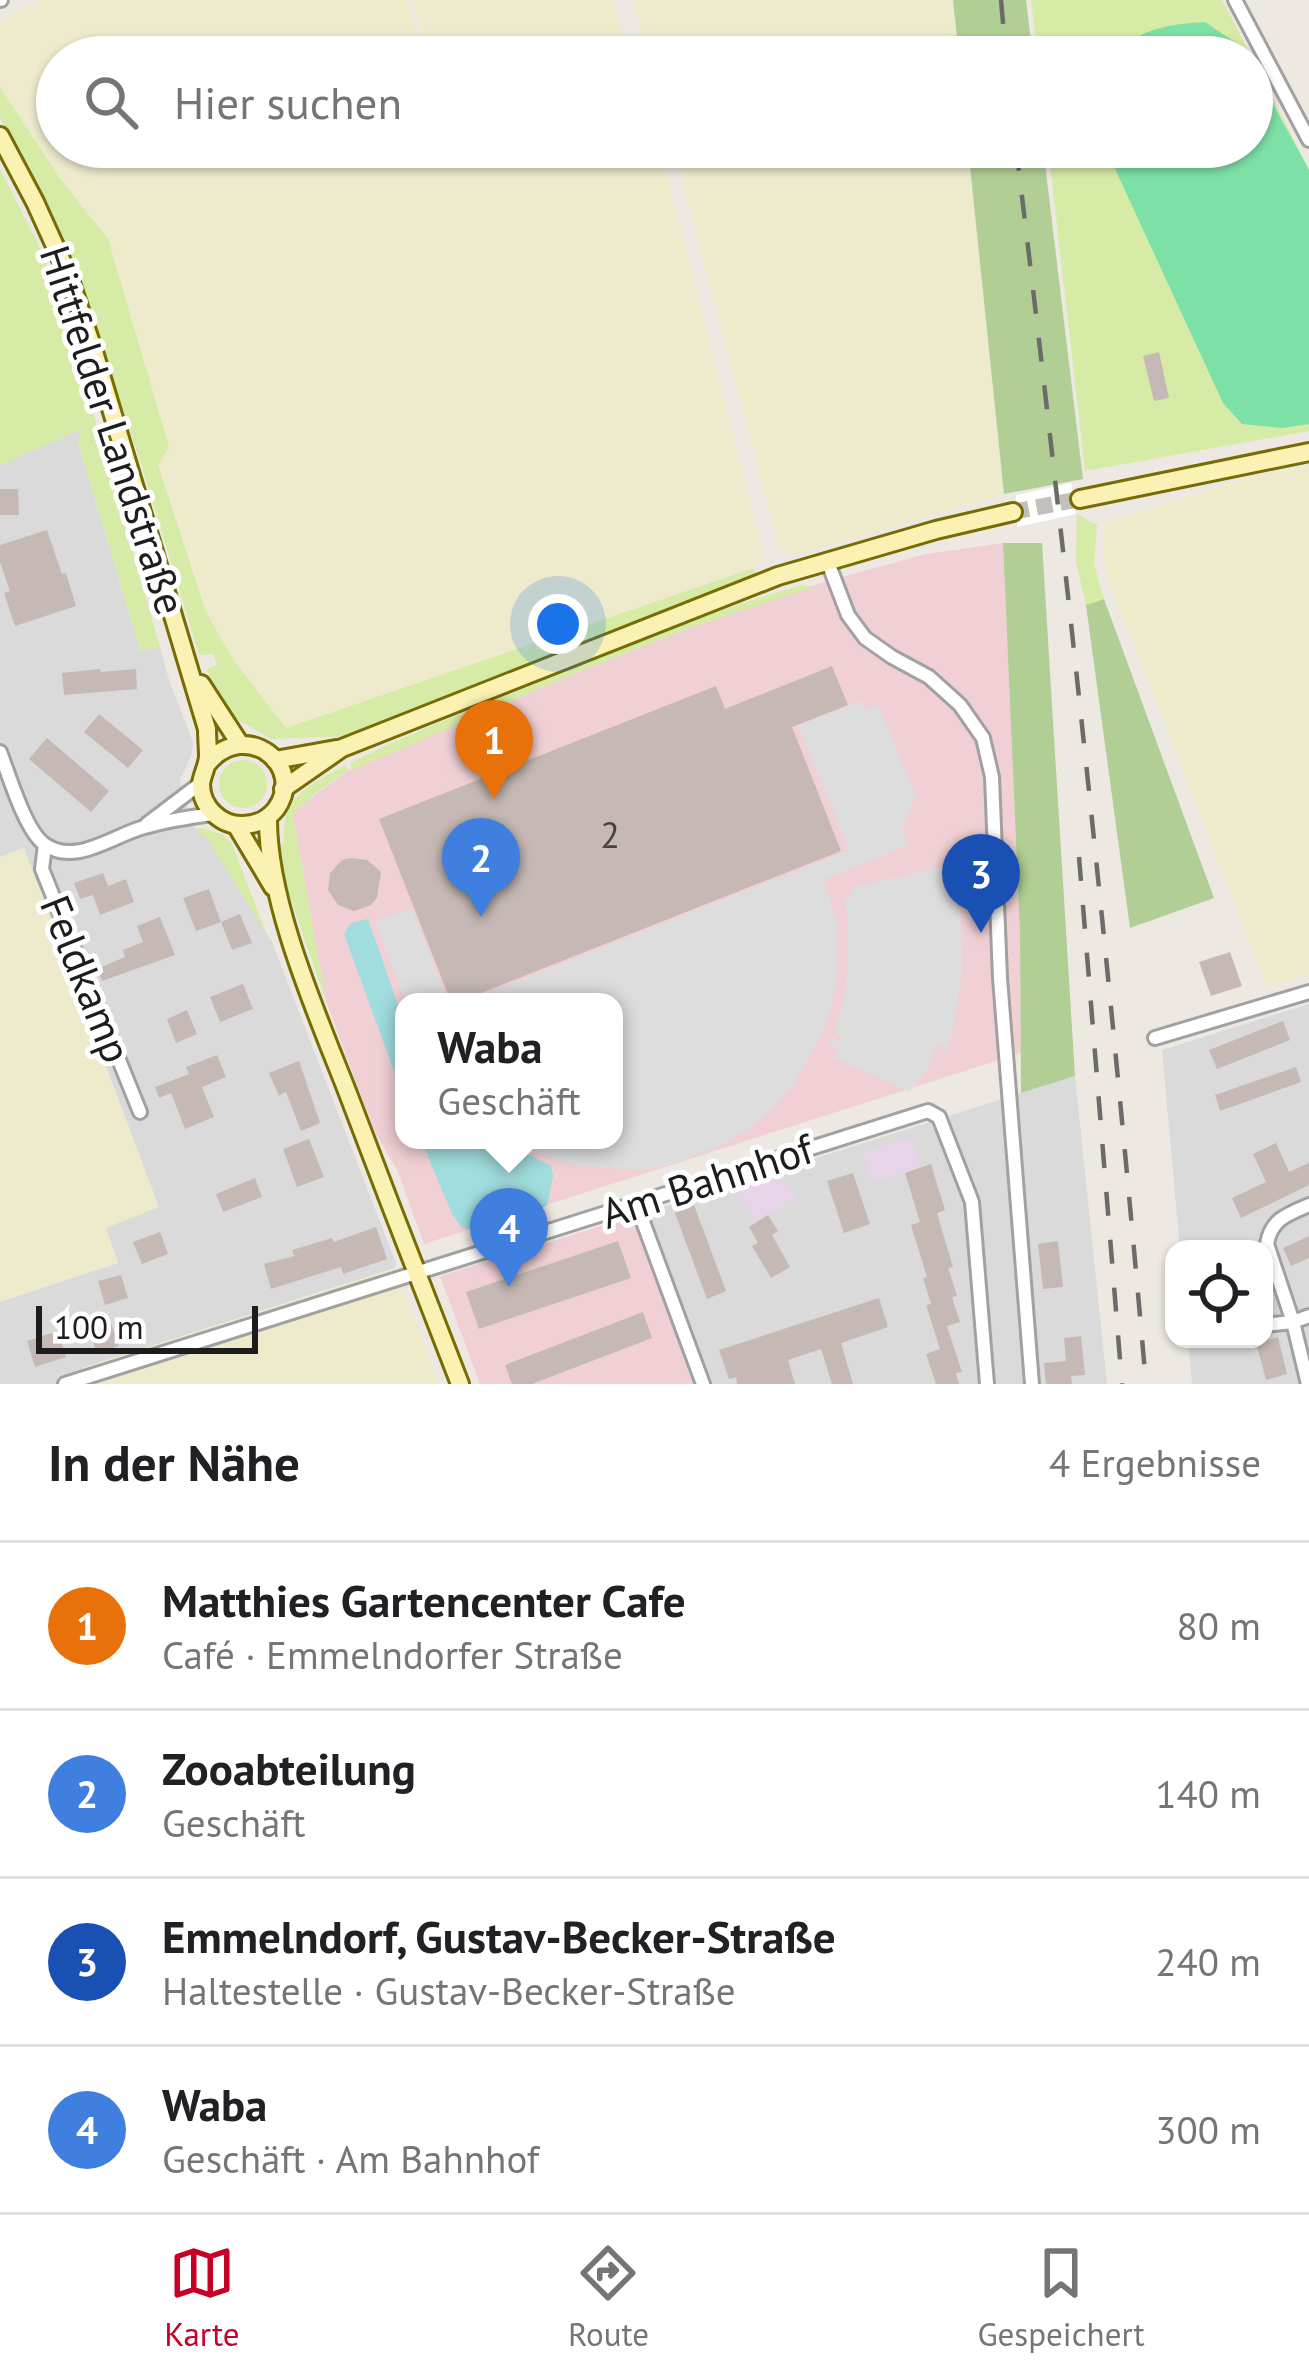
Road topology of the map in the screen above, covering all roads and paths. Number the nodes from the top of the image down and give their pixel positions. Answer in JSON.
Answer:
{"nodes":[{"id":1,"x":1235,"y":0,"type":"edge"},
{"id":2,"x":1254,"y":36,"type":"edge"},
{"id":3,"x":1273,"y":72,"type":"edge"},
{"id":4,"x":0,"y":136,"type":"edge"},
{"id":5,"x":1309,"y":140,"type":"edge"},
{"id":6,"x":1309,"y":452,"type":"edge"},
{"id":7,"x":1080,"y":499,"type":"tunnel mouth"},
{"id":8,"x":1013,"y":512,"type":"tunnel mouth"},
{"id":9,"x":827,"y":560,"type":"junction"},
{"id":10,"x":188,"y":662,"type":"junction"},
{"id":11,"x":239,"y":743,"type":"junction"},
{"id":12,"x":342,"y":748,"type":"junction"},
{"id":13,"x":0,"y":752,"type":"edge"},
{"id":14,"x":275,"y":760,"type":"junction"},
{"id":15,"x":208,"y":763,"type":"junction"},
{"id":16,"x":201,"y":784,"type":"junction"},
{"id":17,"x":283,"y":789,"type":"junction"},
{"id":18,"x":214,"y":814,"type":"junction"},
{"id":19,"x":268,"y":817,"type":"junction"},
{"id":20,"x":236,"y":825,"type":"junction"},
{"id":21,"x":141,"y":828,"type":"junction"},
{"id":22,"x":45,"y":845,"type":"junction"},
{"id":23,"x":279,"y":898,"type":"junction"},
{"id":24,"x":1309,"y":992,"type":"edge"},
{"id":25,"x":1155,"y":1038,"type":"dead end"},
{"id":26,"x":140,"y":1112,"type":"dead end"},
{"id":27,"x":636,"y":1203,"type":"junction"},
{"id":28,"x":1309,"y":1205,"type":"edge"},
{"id":29,"x":417,"y":1272,"type":"junction"},
{"id":30,"x":1309,"y":1316,"type":"edge"},
{"id":31,"x":1293,"y":1322,"type":"junction"},
{"id":32,"x":1273,"y":1324,"type":"edge"},
{"id":33,"x":65,"y":1384,"type":"edge"},
{"id":34,"x":460,"y":1384,"type":"edge"},
{"id":35,"x":703,"y":1384,"type":"edge"},
{"id":36,"x":987,"y":1384,"type":"edge"},
{"id":37,"x":1032,"y":1384,"type":"edge"},
{"id":38,"x":1308,"y":1384,"type":"edge"}],
"edges":[{"from":1,"to":2,"type":"street"},
{"from":3,"to":5,"type":"street"},
{"from":4,"to":10,"type":"main road","name":"Hittfelder Landstraße"},
{"from":6,"to":7,"type":"main road"},
{"from":8,"to":9,"type":"main road"},
{"from":9,"to":12,"type":"main road"},
{"from":9,"to":37,"type":"street"},
{"from":10,"to":11,"type":"main road","name":"Hittfelder Landstraße"},
{"from":10,"to":15,"type":"main road","name":"Hittfelder Landstraße"},
{"from":11,"to":14,"type":"main road"},
{"from":11,"to":15,"type":"main road"},
{"from":12,"to":14,"type":"main road"},
{"from":12,"to":17,"type":"main road"},
{"from":13,"to":22,"type":"street","name":"Feldkamp"},
{"from":14,"to":17,"type":"main road"},
{"from":15,"to":16,"type":"main road","name":"Hittfelder Landstraße"},
{"from":16,"to":18,"type":"main road"},
{"from":16,"to":21,"type":"street"},
{"from":17,"to":19,"type":"main road"},
{"from":18,"to":20,"type":"main road"},
{"from":18,"to":21,"type":"street"},
{"from":19,"to":20,"type":"main road"},
{"from":19,"to":23,"type":"main road"},
{"from":20,"to":23,"type":"main road"},
{"from":21,"to":22,"type":"street"},
{"from":22,"to":26,"type":"street","name":"Feldkamp"},
{"from":23,"to":29,"type":"main road"},
{"from":24,"to":25,"type":"street"},
{"from":27,"to":29,"type":"street","name":"Am Bahnhof"},
{"from":27,"to":35,"type":"street"},
{"from":27,"to":36,"type":"street","name":"Am Bahnhof"},
{"from":28,"to":31,"type":"street"},
{"from":29,"to":33,"type":"street","name":"Am Bahnhof"},
{"from":29,"to":34,"type":"main road"},
{"from":30,"to":31,"type":"street"},
{"from":31,"to":32,"type":"street"},
{"from":31,"to":38,"type":"street"}]}
